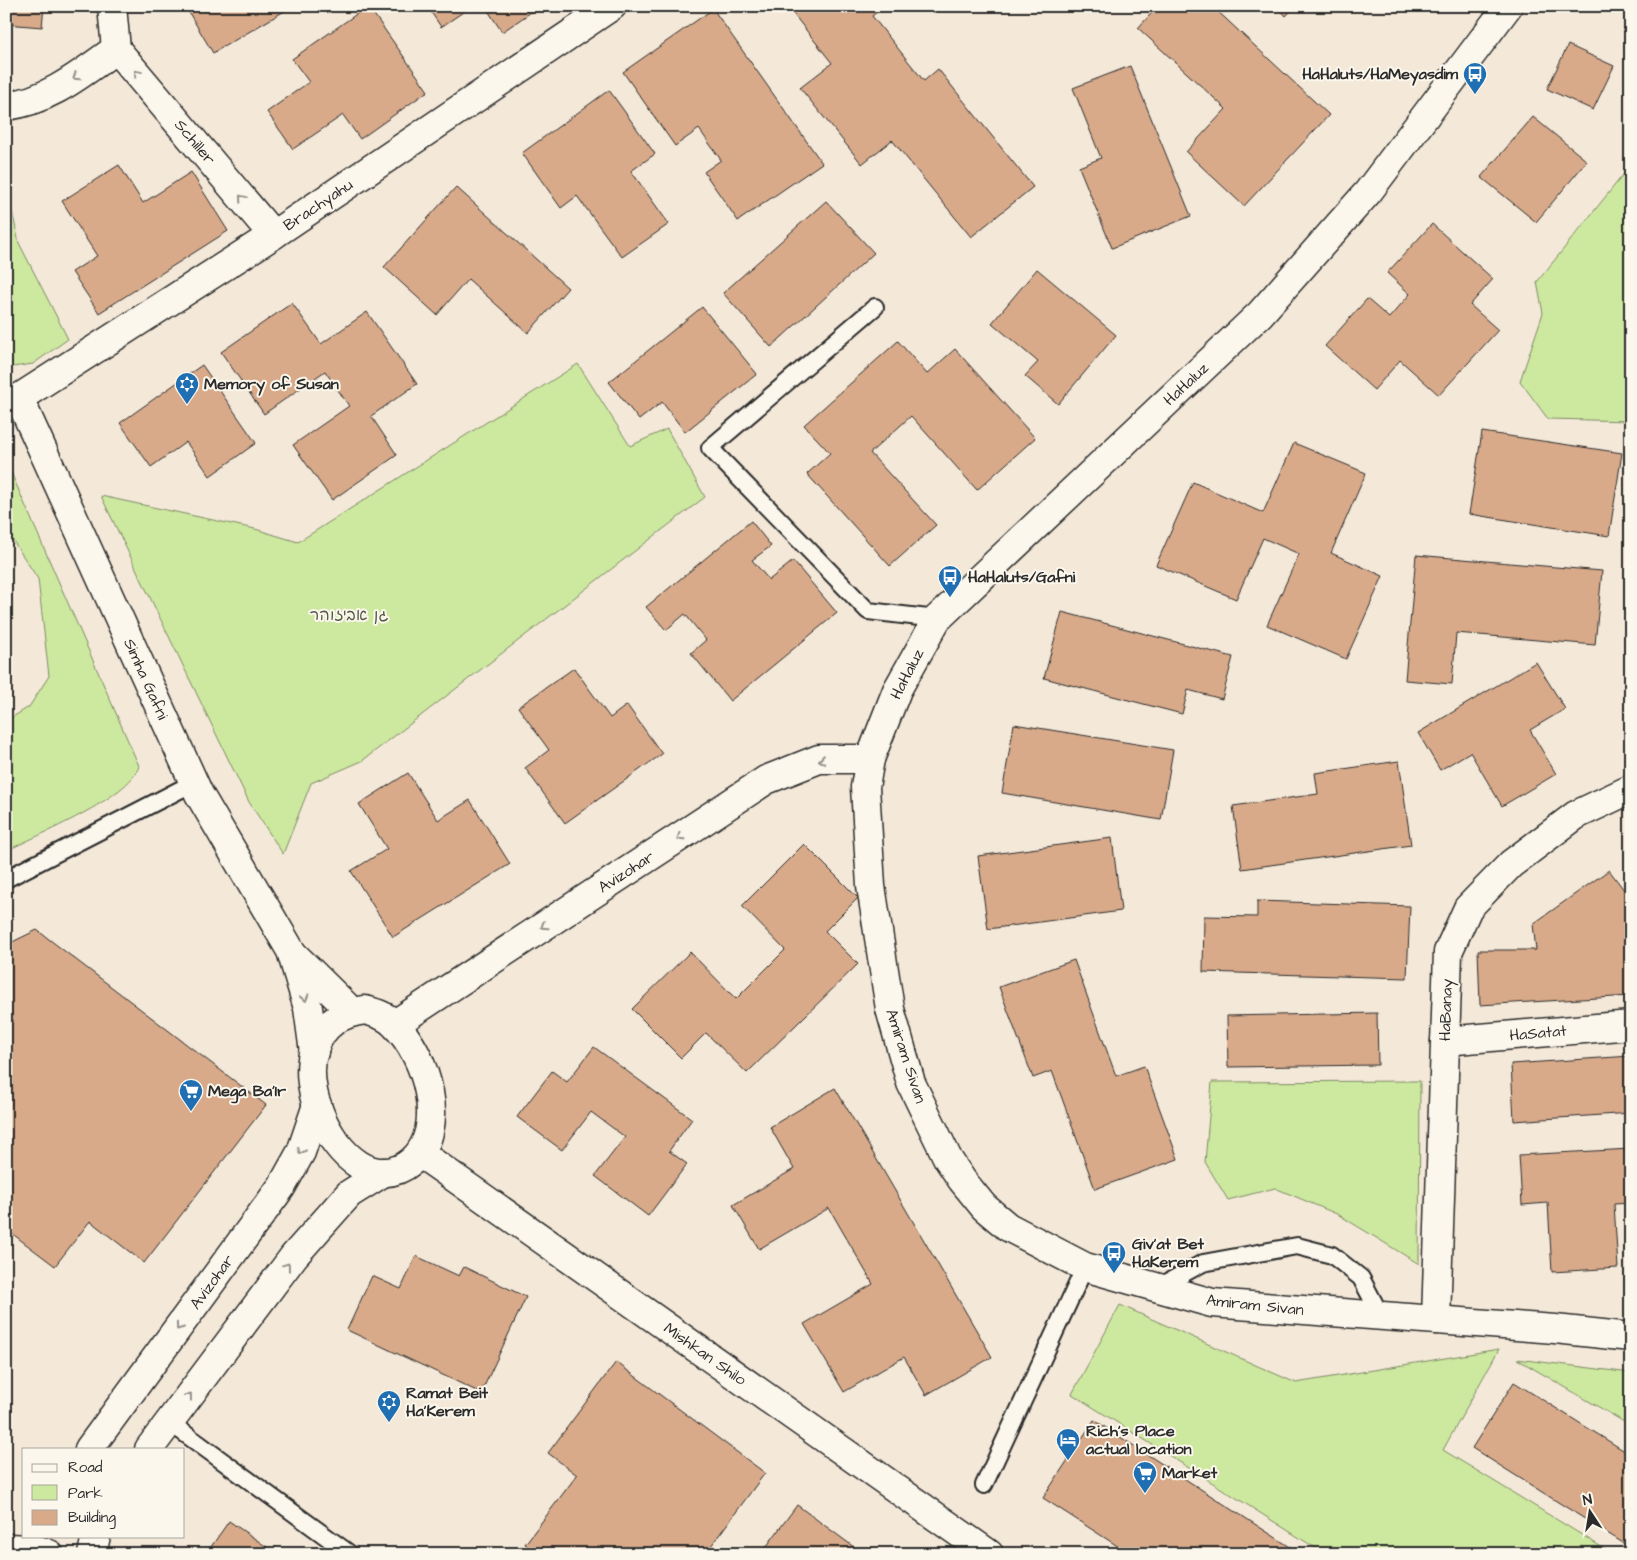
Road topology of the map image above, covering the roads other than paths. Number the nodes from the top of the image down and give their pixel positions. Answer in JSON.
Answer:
{"nodes":[{"id":1,"x":112,"y":6,"type":"edge"},
{"id":2,"x":612,"y":6,"type":"edge"},
{"id":3,"x":1508,"y":6,"type":"edge"},
{"id":4,"x":116,"y":49,"type":"junction"},
{"id":5,"x":6,"y":106,"type":"edge"},
{"id":6,"x":273,"y":235,"type":"junction"},
{"id":7,"x":874,"y":307,"type":"dead end"},
{"id":8,"x":13,"y":396,"type":"edge"},
{"id":9,"x":937,"y":619,"type":"junction"},
{"id":10,"x":870,"y":759,"type":"junction"},
{"id":11,"x":193,"y":783,"type":"junction"},
{"id":12,"x":1631,"y":789,"type":"edge"},
{"id":13,"x":6,"y":879,"type":"edge"},
{"id":14,"x":290,"y":951,"type":"junction"},
{"id":15,"x":352,"y":1012,"type":"junction"},
{"id":16,"x":395,"y":1024,"type":"junction"},
{"id":17,"x":1631,"y":1025,"type":"edge"},
{"id":18,"x":1445,"y":1041,"type":"junction"},
{"id":19,"x":314,"y":1052,"type":"junction"},
{"id":20,"x":317,"y":1105,"type":"junction"},
{"id":21,"x":420,"y":1154,"type":"junction"},
{"id":22,"x":384,"y":1172,"type":"junction"},
{"id":23,"x":1085,"y":1267,"type":"junction"},
{"id":24,"x":1157,"y":1288,"type":"junction"},
{"id":25,"x":1381,"y":1316,"type":"junction"},
{"id":26,"x":1436,"y":1320,"type":"junction"},
{"id":27,"x":1631,"y":1337,"type":"edge"},
{"id":28,"x":169,"y":1422,"type":"junction"},
{"id":29,"x":90,"y":1448,"type":"edge"},
{"id":30,"x":150,"y":1448,"type":"edge"},
{"id":31,"x":984,"y":1486,"type":"dead end"},
{"id":32,"x":96,"y":1538,"type":"edge"},
{"id":33,"x":14,"y":1542,"type":"edge"},
{"id":34,"x":48,"y":1554,"type":"edge"},
{"id":35,"x":92,"y":1554,"type":"edge"},
{"id":36,"x":350,"y":1554,"type":"edge"},
{"id":37,"x":989,"y":1554,"type":"edge"}],
"edges":[{"from":1,"to":4,"type":"street"},
{"from":2,"to":6,"type":"street","name":"Brachyahu"},
{"from":3,"to":9,"type":"street","name":"HaHaluz"},
{"from":4,"to":5,"type":"street","one_way":true},
{"from":6,"to":4,"type":"street","name":"Schiller","one_way":true},
{"from":6,"to":8,"type":"street","name":"Brachyahu"},
{"from":7,"to":9,"type":"lane"},
{"from":8,"to":11,"type":"street","name":"Simha Gafni"},
{"from":9,"to":10,"type":"street","name":"HaHaluz"},
{"from":10,"to":16,"type":"street","name":"Avizohar","one_way":true},
{"from":10,"to":23,"type":"street","name":"Amiram Sivan"},
{"from":11,"to":13,"type":"lane"},
{"from":11,"to":14,"type":"street","name":"Simha Gafni"},
{"from":12,"to":18,"type":"street","name":"HaBanay"},
{"from":14,"to":15,"type":"street","name":"Simha Gafni"},
{"from":14,"to":19,"type":"street","name":"Simha Gafni","one_way":true},
{"from":15,"to":16,"type":"street"},
{"from":15,"to":19,"type":"street"},
{"from":16,"to":21,"type":"street"},
{"from":17,"to":18,"type":"street","name":"HaSatat"},
{"from":18,"to":26,"type":"street","name":"HaBanay"},
{"from":19,"to":20,"type":"street"},
{"from":20,"to":22,"type":"street"},
{"from":20,"to":29,"type":"street","name":"Avizohar","one_way":true},
{"from":21,"to":22,"type":"street"},
{"from":21,"to":37,"type":"street","name":"Mishkan Shilo"},
{"from":28,"to":22,"type":"street","one_way":true},
{"from":23,"to":24,"type":"street","name":"Amiram Sivan"},
{"from":23,"to":31,"type":"lane"},
{"from":24,"to":25,"type":"street","name":"Amiram Sivan"},
{"from":24,"to":25,"type":"lane"},
{"from":25,"to":26,"type":"street","name":"Amiram Sivan"},
{"from":26,"to":27,"type":"street","name":"Amiram Sivan"},
{"from":28,"to":30,"type":"street"},
{"from":28,"to":36,"type":"lane"},
{"from":32,"to":35,"type":"street"},
{"from":33,"to":34,"type":"street"}]}
